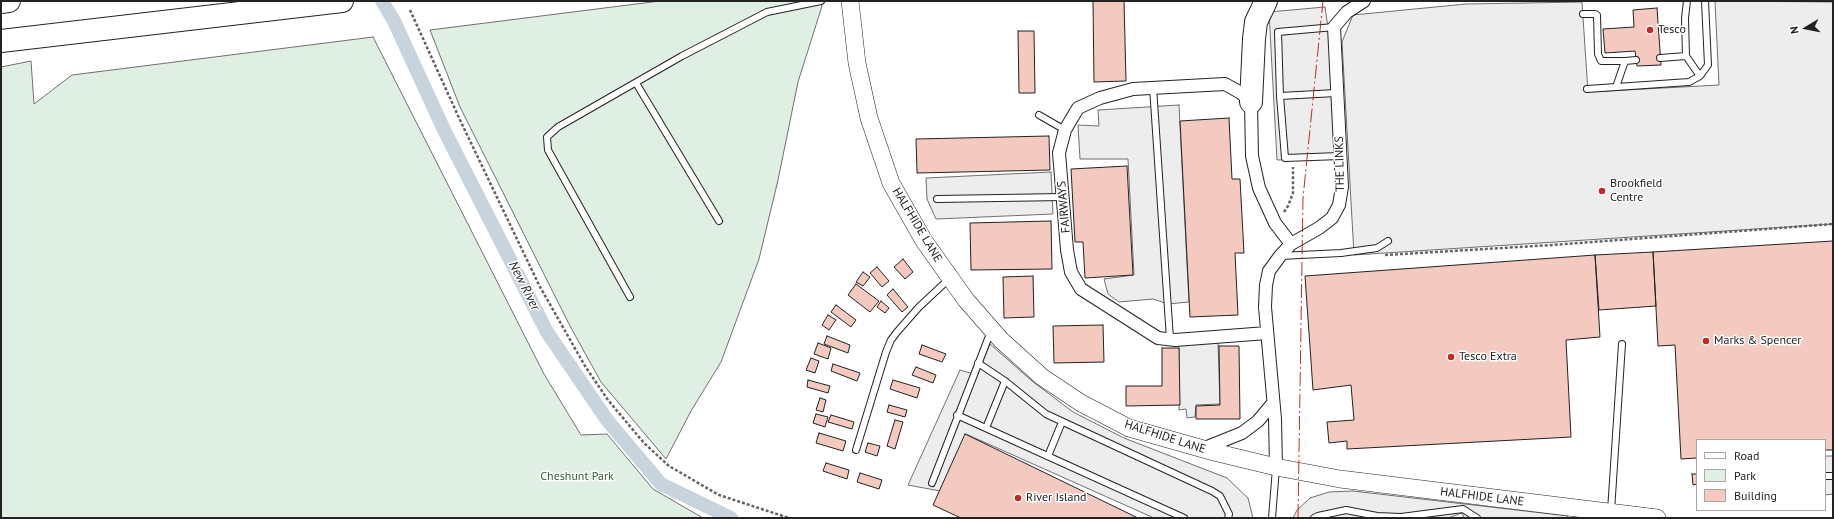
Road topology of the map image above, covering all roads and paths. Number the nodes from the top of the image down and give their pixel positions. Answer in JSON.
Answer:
{"nodes":[{"id":1,"x":9,"y":1,"type":"edge"},
{"id":2,"x":342,"y":1,"type":"edge"},
{"id":3,"x":821,"y":1,"type":"edge"},
{"id":4,"x":850,"y":1,"type":"edge"},
{"id":5,"x":1266,"y":1,"type":"edge"},
{"id":6,"x":1364,"y":1,"type":"edge"},
{"id":7,"x":1687,"y":1,"type":"edge"},
{"id":8,"x":1705,"y":1,"type":"edge"},
{"id":9,"x":1,"y":2,"type":"edge"},
{"id":10,"x":410,"y":10,"type":"dead end"},
{"id":11,"x":1583,"y":14,"type":"dead end"},
{"id":12,"x":1334,"y":28,"type":"junction"},
{"id":13,"x":74,"y":32,"type":"junction"},
{"id":14,"x":1,"y":41,"type":"edge"},
{"id":15,"x":1,"y":56,"type":"edge"},
{"id":16,"x":1686,"y":56,"type":"junction"},
{"id":17,"x":1660,"y":58,"type":"dead end"},
{"id":18,"x":1636,"y":60,"type":"dead end"},
{"id":19,"x":1625,"y":61,"type":"junction"},
{"id":20,"x":1700,"y":76,"type":"junction"},
{"id":21,"x":636,"y":83,"type":"junction"},
{"id":22,"x":1153,"y":87,"type":"junction"},
{"id":23,"x":1616,"y":87,"type":"junction"},
{"id":24,"x":1587,"y":89,"type":"dead end"},
{"id":25,"x":1336,"y":93,"type":"junction"},
{"id":26,"x":1280,"y":96,"type":"junction"},
{"id":27,"x":1251,"y":102,"type":"junction"},
{"id":28,"x":1039,"y":115,"type":"dead end"},
{"id":29,"x":1065,"y":130,"type":"junction"},
{"id":30,"x":1340,"y":156,"type":"junction"},
{"id":31,"x":1294,"y":158,"type":"junction"},
{"id":32,"x":1063,"y":197,"type":"junction"},
{"id":33,"x":938,"y":200,"type":"dead end"},
{"id":34,"x":719,"y":221,"type":"dead end"},
{"id":35,"x":1275,"y":223,"type":"junction"},
{"id":36,"x":1833,"y":224,"type":"edge"},
{"id":37,"x":1388,"y":241,"type":"dead end"},
{"id":38,"x":1291,"y":244,"type":"junction"},
{"id":39,"x":1383,"y":255,"type":"dead end"},
{"id":40,"x":1280,"y":256,"type":"junction"},
{"id":41,"x":950,"y":278,"type":"junction"},
{"id":42,"x":630,"y":297,"type":"dead end"},
{"id":43,"x":992,"y":329,"type":"junction"},
{"id":44,"x":1267,"y":333,"type":"junction"},
{"id":45,"x":1170,"y":339,"type":"junction"},
{"id":46,"x":1622,"y":344,"type":"dead end"},
{"id":47,"x":978,"y":363,"type":"junction"},
{"id":48,"x":1005,"y":381,"type":"junction"},
{"id":49,"x":1273,"y":403,"type":"junction"},
{"id":50,"x":957,"y":415,"type":"junction"},
{"id":51,"x":1062,"y":422,"type":"junction"},
{"id":52,"x":986,"y":428,"type":"junction"},
{"id":53,"x":1202,"y":449,"type":"junction"},
{"id":54,"x":856,"y":450,"type":"dead end"},
{"id":55,"x":1048,"y":456,"type":"junction"},
{"id":56,"x":1276,"y":467,"type":"junction"},
{"id":57,"x":932,"y":483,"type":"dead end"},
{"id":58,"x":1611,"y":512,"type":"junction"},
{"id":59,"x":789,"y":518,"type":"edge"},
{"id":60,"x":1184,"y":518,"type":"edge"},
{"id":61,"x":1228,"y":518,"type":"edge"},
{"id":62,"x":1272,"y":518,"type":"edge"},
{"id":63,"x":1314,"y":518,"type":"edge"},
{"id":64,"x":1400,"y":518,"type":"edge"},
{"id":65,"x":1477,"y":518,"type":"edge"},
{"id":66,"x":1658,"y":518,"type":"edge"}],
"edges":[{"from":1,"to":9,"type":"highway"},
{"from":2,"to":13,"type":"highway"},
{"from":3,"to":21,"type":"lane"},
{"from":4,"to":41,"type":"main road","name":"HALFHIDE LANE"},
{"from":5,"to":27,"type":"highway"},
{"from":6,"to":12,"type":"street"},
{"from":7,"to":16,"type":"lane"},
{"from":8,"to":20,"type":"lane"},
{"from":10,"to":59,"type":"path"},
{"from":11,"to":19,"type":"lane"},
{"from":12,"to":25,"type":"street","name":"THE LINKS"},
{"from":12,"to":26,"type":"lane"},
{"from":13,"to":14,"type":"highway"},
{"from":13,"to":15,"type":"highway"},
{"from":16,"to":17,"type":"lane"},
{"from":16,"to":20,"type":"lane"},
{"from":18,"to":19,"type":"lane"},
{"from":19,"to":23,"type":"lane"},
{"from":20,"to":23,"type":"lane"},
{"from":21,"to":34,"type":"lane"},
{"from":21,"to":42,"type":"lane"},
{"from":22,"to":27,"type":"street","name":"FAIRWAYS"},
{"from":22,"to":29,"type":"street","name":"FAIRWAYS"},
{"from":22,"to":45,"type":"lane"},
{"from":23,"to":24,"type":"lane"},
{"from":25,"to":26,"type":"lane"},
{"from":25,"to":30,"type":"street","name":"THE LINKS"},
{"from":26,"to":31,"type":"lane"},
{"from":27,"to":35,"type":"street"},
{"from":28,"to":29,"type":"lane"},
{"from":29,"to":32,"type":"street","name":"FAIRWAYS"},
{"from":30,"to":31,"type":"lane"},
{"from":30,"to":38,"type":"street","name":"THE LINKS"},
{"from":31,"to":35,"type":"path"},
{"from":32,"to":33,"type":"lane"},
{"from":32,"to":45,"type":"street","name":"FAIRWAYS"},
{"from":35,"to":38,"type":"street"},
{"from":36,"to":39,"type":"path"},
{"from":37,"to":40,"type":"lane"},
{"from":38,"to":40,"type":"street","name":"THE LINKS"},
{"from":40,"to":44,"type":"street","name":"THE LINKS"},
{"from":41,"to":43,"type":"main road","name":"HALFHIDE LANE"},
{"from":41,"to":54,"type":"lane"},
{"from":43,"to":47,"type":"lane"},
{"from":43,"to":53,"type":"main road","name":"HALFHIDE LANE"},
{"from":44,"to":45,"type":"street","name":"FAIRWAYS"},
{"from":44,"to":49,"type":"street","name":"THE LINKS"},
{"from":46,"to":58,"type":"lane"},
{"from":47,"to":48,"type":"lane"},
{"from":47,"to":50,"type":"lane"},
{"from":48,"to":51,"type":"lane"},
{"from":48,"to":52,"type":"lane"},
{"from":49,"to":53,"type":"street"},
{"from":49,"to":56,"type":"street","name":"THE LINKS"},
{"from":50,"to":52,"type":"lane"},
{"from":50,"to":57,"type":"lane"},
{"from":51,"to":55,"type":"lane"},
{"from":51,"to":61,"type":"lane"},
{"from":52,"to":55,"type":"lane"},
{"from":53,"to":56,"type":"main road","name":"HALFHIDE LANE"},
{"from":55,"to":60,"type":"lane"},
{"from":56,"to":58,"type":"main road","name":"HALFHIDE LANE"},
{"from":56,"to":62,"type":"lane"},
{"from":58,"to":66,"type":"main road","name":"HALFHIDE LANE"},
{"from":63,"to":64,"type":"lane"},
{"from":64,"to":65,"type":"lane"}]}
